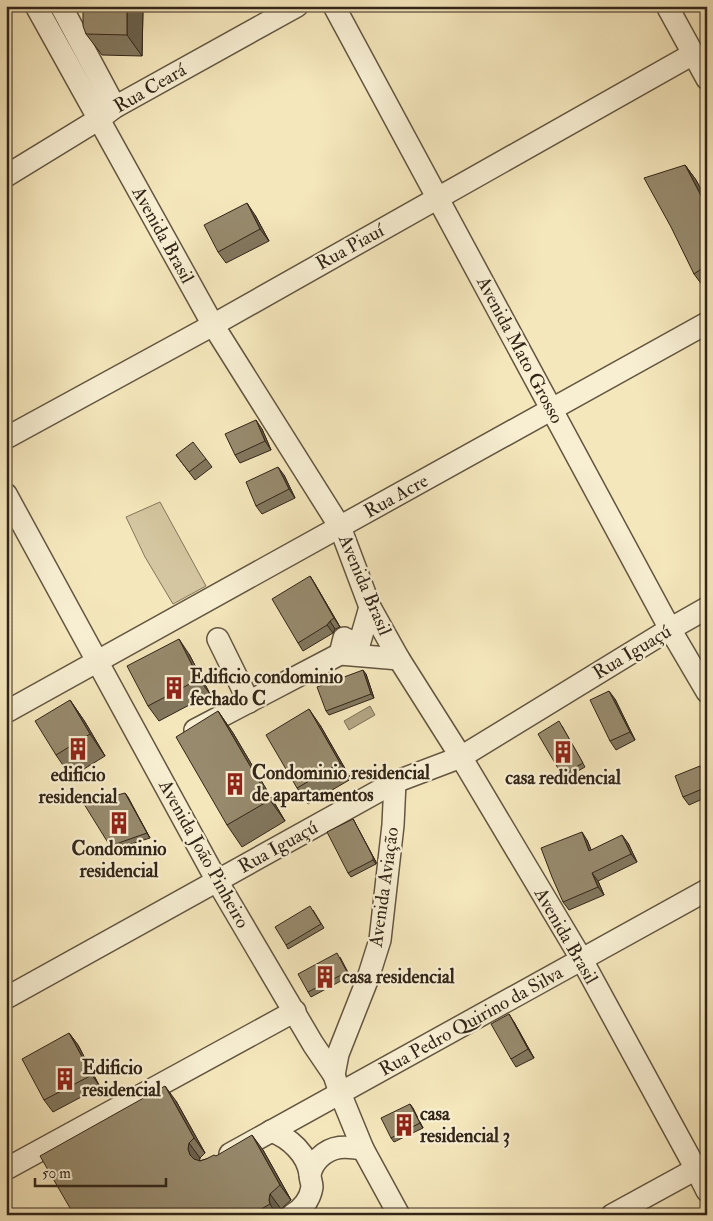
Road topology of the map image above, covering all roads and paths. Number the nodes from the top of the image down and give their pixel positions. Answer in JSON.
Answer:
{"nodes":[{"id":1,"x":36,"y":6,"type":"edge"},
{"id":2,"x":60,"y":6,"type":"edge"},
{"id":3,"x":297,"y":6,"type":"edge"},
{"id":4,"x":334,"y":6,"type":"edge"},
{"id":5,"x":667,"y":6,"type":"edge"},
{"id":6,"x":693,"y":54,"type":"junction"},
{"id":7,"x":707,"y":79,"type":"edge"},
{"id":8,"x":107,"y":113,"type":"junction"},
{"id":9,"x":6,"y":176,"type":"edge"},
{"id":10,"x":438,"y":198,"type":"junction"},
{"id":11,"x":707,"y":323,"type":"edge"},
{"id":12,"x":213,"y":324,"type":"junction"},
{"id":13,"x":552,"y":410,"type":"junction"},
{"id":14,"x":6,"y":438,"type":"edge"},
{"id":15,"x":6,"y":494,"type":"edge"},
{"id":16,"x":340,"y":527,"type":"junction"},
{"id":17,"x":370,"y":607,"type":"junction"},
{"id":18,"x":707,"y":608,"type":"edge"},
{"id":19,"x":670,"y":629,"type":"junction"},
{"id":20,"x":218,"y":639,"type":"dead end"},
{"id":21,"x":340,"y":654,"type":"junction"},
{"id":22,"x":399,"y":659,"type":"junction"},
{"id":23,"x":97,"y":661,"type":"junction"},
{"id":24,"x":707,"y":692,"type":"edge"},
{"id":25,"x":248,"y":702,"type":"junction"},
{"id":26,"x":6,"y":712,"type":"edge"},
{"id":27,"x":182,"y":736,"type":"edge"},
{"id":28,"x":461,"y":757,"type":"junction"},
{"id":29,"x":395,"y":782,"type":"junction"},
{"id":30,"x":217,"y":881,"type":"junction"},
{"id":31,"x":707,"y":890,"type":"edge"},
{"id":32,"x":582,"y":960,"type":"junction"},
{"id":33,"x":6,"y":998,"type":"edge"},
{"id":34,"x":295,"y":1011,"type":"junction"},
{"id":35,"x":337,"y":1084,"type":"junction"},
{"id":36,"x":271,"y":1131,"type":"junction"},
{"id":37,"x":363,"y":1149,"type":"junction"},
{"id":38,"x":211,"y":1164,"type":"edge"},
{"id":39,"x":701,"y":1166,"type":"edge"},
{"id":40,"x":6,"y":1169,"type":"edge"},
{"id":41,"x":310,"y":1174,"type":"junction"},
{"id":42,"x":707,"y":1191,"type":"edge"},
{"id":43,"x":292,"y":1215,"type":"edge"},
{"id":44,"x":399,"y":1215,"type":"edge"},
{"id":45,"x":612,"y":1215,"type":"edge"}],
"edges":[{"from":1,"to":8,"type":"street","name":"Avenida Brasil"},
{"from":2,"to":8,"type":"street","name":"Avenida Brasil"},
{"from":3,"to":8,"type":"street","name":"Rua Ceará"},
{"from":4,"to":10,"type":"street","name":"Avenida Mato Grosso"},
{"from":5,"to":6,"type":"street"},
{"from":6,"to":7,"type":"street"},
{"from":6,"to":10,"type":"street","name":"Rua Piauí"},
{"from":8,"to":9,"type":"street","name":"Rua Ceará"},
{"from":8,"to":12,"type":"street","name":"Avenida Brasil"},
{"from":10,"to":12,"type":"street","name":"Rua Piauí"},
{"from":10,"to":13,"type":"street","name":"Avenida Mato Grosso"},
{"from":11,"to":13,"type":"street","name":"Rua Acre"},
{"from":12,"to":14,"type":"street","name":"Rua Piauí"},
{"from":12,"to":16,"type":"street","name":"Avenida Brasil"},
{"from":13,"to":16,"type":"street","name":"Rua Acre"},
{"from":13,"to":19,"type":"street","name":"Avenida Mato Grosso"},
{"from":15,"to":23,"type":"street","name":"Avenida João Pinheiro"},
{"from":16,"to":17,"type":"street","name":"Avenida Brasil"},
{"from":16,"to":23,"type":"street","name":"Rua Acre"},
{"from":17,"to":21,"type":"street"},
{"from":17,"to":22,"type":"street","name":"Avenida Brasil"},
{"from":18,"to":19,"type":"street","name":"Rua Iguaçú"},
{"from":19,"to":24,"type":"street","name":"Avenida Mato Grosso"},
{"from":19,"to":28,"type":"street","name":"Rua Iguaçú"},
{"from":20,"to":25,"type":"street"},
{"from":21,"to":22,"type":"street"},
{"from":21,"to":25,"type":"street"},
{"from":22,"to":28,"type":"street","name":"Avenida Brasil"},
{"from":23,"to":26,"type":"street","name":"Rua Acre"},
{"from":23,"to":30,"type":"street","name":"Avenida João Pinheiro"},
{"from":25,"to":27,"type":"street"},
{"from":28,"to":29,"type":"street","name":"Rua Iguaçú"},
{"from":28,"to":32,"type":"street","name":"Avenida Brasil"},
{"from":29,"to":30,"type":"street","name":"Rua Iguaçú"},
{"from":29,"to":35,"type":"street","name":"Avenida Aviação"},
{"from":30,"to":33,"type":"street","name":"Rua Iguaçú"},
{"from":30,"to":34,"type":"street","name":"Avenida João Pinheiro"},
{"from":31,"to":32,"type":"street","name":"Rua Pedro Quirino da Silva"},
{"from":32,"to":35,"type":"street","name":"Rua Pedro Quirino da Silva"},
{"from":32,"to":39,"type":"street","name":"Avenida Brasil"},
{"from":34,"to":35,"type":"street","name":"Avenida João Pinheiro"},
{"from":34,"to":40,"type":"street"},
{"from":35,"to":36,"type":"street","name":"Rua Pedro Quirino da Silva"},
{"from":35,"to":37,"type":"street","name":"Avenida João Pinheiro"},
{"from":36,"to":38,"type":"street","name":"Rua Pedro Quirino da Silva"},
{"from":36,"to":41,"type":"street"},
{"from":37,"to":41,"type":"street"},
{"from":37,"to":44,"type":"street","name":"Avenida João Pinheiro"},
{"from":39,"to":42,"type":"street","name":"Avenida Brasil"},
{"from":39,"to":45,"type":"street"},
{"from":41,"to":43,"type":"street"}]}
